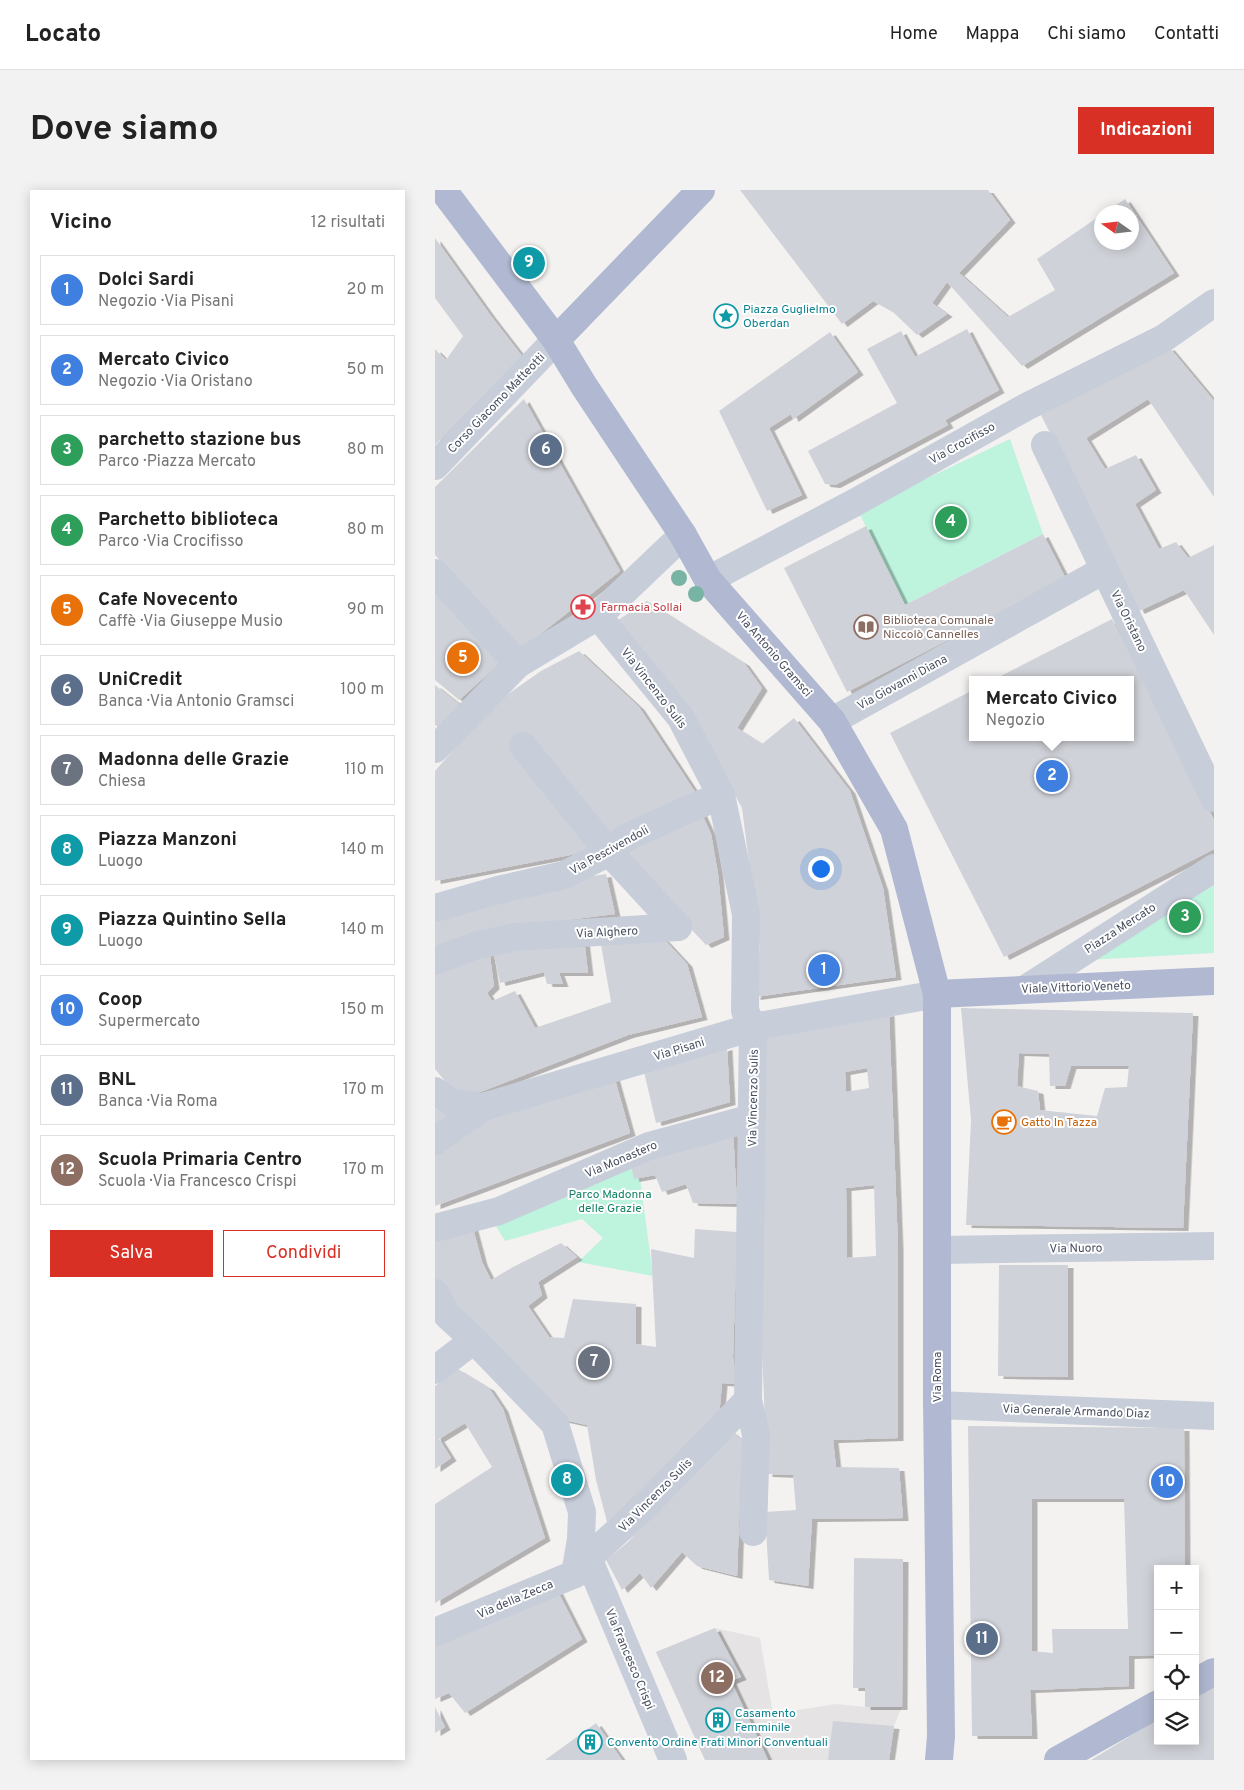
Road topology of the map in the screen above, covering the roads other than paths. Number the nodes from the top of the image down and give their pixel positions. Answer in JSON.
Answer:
{"nodes":[{"id":1,"x":443,"y":190,"type":"edge"},
{"id":2,"x":701,"y":190,"type":"edge"},
{"id":3,"x":1214,"y":304,"type":"edge"},
{"id":4,"x":556,"y":340,"type":"junction"},
{"id":5,"x":1045,"y":444,"type":"dead end"},
{"id":6,"x":435,"y":466,"type":"edge"},
{"id":7,"x":683,"y":535,"type":"junction"},
{"id":8,"x":1104,"y":570,"type":"junction"},
{"id":9,"x":435,"y":572,"type":"edge"},
{"id":10,"x":708,"y":580,"type":"junction"},
{"id":11,"x":598,"y":616,"type":"junction"},
{"id":12,"x":518,"y":664,"type":"junction"},
{"id":13,"x":832,"y":721,"type":"junction"},
{"id":14,"x":523,"y":746,"type":"dead end"},
{"id":15,"x":435,"y":749,"type":"edge"},
{"id":16,"x":721,"y":795,"type":"junction"},
{"id":17,"x":1214,"y":798,"type":"edge"},
{"id":18,"x":608,"y":851,"type":"junction"},
{"id":19,"x":1214,"y":868,"type":"edge"},
{"id":20,"x":435,"y":908,"type":"edge"},
{"id":21,"x":435,"y":961,"type":"edge"},
{"id":22,"x":1214,"y":981,"type":"edge"},
{"id":23,"x":1027,"y":988,"type":"junction"},
{"id":24,"x":937,"y":994,"type":"junction"},
{"id":25,"x":753,"y":1026,"type":"junction"},
{"id":26,"x":435,"y":1091,"type":"edge"},
{"id":27,"x":483,"y":1107,"type":"junction"},
{"id":28,"x":752,"y":1118,"type":"junction"},
{"id":29,"x":435,"y":1141,"type":"edge"},
{"id":30,"x":435,"y":1228,"type":"edge"},
{"id":31,"x":1214,"y":1246,"type":"edge"},
{"id":32,"x":937,"y":1250,"type":"junction"},
{"id":33,"x":439,"y":1309,"type":"edge"},
{"id":34,"x":474,"y":1340,"type":"junction"},
{"id":35,"x":435,"y":1370,"type":"edge"},
{"id":36,"x":748,"y":1400,"type":"junction"},
{"id":37,"x":937,"y":1405,"type":"junction"},
{"id":38,"x":1214,"y":1416,"type":"edge"},
{"id":39,"x":753,"y":1532,"type":"dead end"},
{"id":40,"x":582,"y":1566,"type":"junction"},
{"id":41,"x":435,"y":1632,"type":"edge"},
{"id":42,"x":1214,"y":1672,"type":"edge"},
{"id":43,"x":1199,"y":1680,"type":"edge"},
{"id":44,"x":1154,"y":1706,"type":"edge"},
{"id":45,"x":673,"y":1760,"type":"edge"},
{"id":46,"x":939,"y":1760,"type":"edge"},
{"id":47,"x":1058,"y":1760,"type":"edge"}],
"edges":[{"from":1,"to":4,"type":"main road","name":"Via Antonio Gramsci"},
{"from":2,"to":4,"type":"main road"},
{"from":3,"to":10,"type":"street","name":"Via Crocifisso"},
{"from":4,"to":6,"type":"street","name":"Corso Giacomo Matteotti"},
{"from":4,"to":7,"type":"main road","name":"Via Antonio Gramsci"},
{"from":5,"to":8,"type":"street","name":"Via Oristano"},
{"from":7,"to":10,"type":"main road","name":"Via Antonio Gramsci"},
{"from":7,"to":11,"type":"street"},
{"from":8,"to":13,"type":"street","name":"Via Giovanni Diana"},
{"from":8,"to":17,"type":"street","name":"Via Oristano"},
{"from":9,"to":12,"type":"street"},
{"from":10,"to":13,"type":"main road","name":"Via Antonio Gramsci"},
{"from":11,"to":12,"type":"street"},
{"from":11,"to":16,"type":"street","name":"Via Vincenzo Sulis"},
{"from":12,"to":15,"type":"street"},
{"from":13,"to":24,"type":"main road","name":"Via Antonio Gramsci"},
{"from":14,"to":18,"type":"street"},
{"from":16,"to":18,"type":"street","name":"Via Pescivendoli"},
{"from":16,"to":25,"type":"street","name":"Via Vincenzo Sulis"},
{"from":18,"to":20,"type":"street","name":"Via Pescivendoli"},
{"from":18,"to":21,"type":"street","name":"Via Alghero"},
{"from":19,"to":23,"type":"street","name":"Piazza Mercato"},
{"from":22,"to":23,"type":"main road","name":"Viale Vittorio Veneto"},
{"from":23,"to":24,"type":"main road","name":"Viale Vittorio Veneto"},
{"from":24,"to":25,"type":"street","name":"Via Pisani"},
{"from":24,"to":32,"type":"main road","name":"Via Roma"},
{"from":25,"to":27,"type":"street","name":"Via Pisani"},
{"from":25,"to":28,"type":"street","name":"Via Vincenzo Sulis"},
{"from":26,"to":27,"type":"street"},
{"from":27,"to":29,"type":"street","name":"Via Pisani"},
{"from":28,"to":30,"type":"street","name":"Via Monastero"},
{"from":28,"to":36,"type":"street","name":"Via Vincenzo Sulis"},
{"from":31,"to":32,"type":"street","name":"Via Nuoro"},
{"from":32,"to":37,"type":"main road","name":"Via Roma"},
{"from":33,"to":34,"type":"street"},
{"from":34,"to":35,"type":"street"},
{"from":34,"to":40,"type":"street"},
{"from":36,"to":39,"type":"street"},
{"from":36,"to":40,"type":"street","name":"Via Vincenzo Sulis"},
{"from":37,"to":38,"type":"street","name":"Via Generale Armando Diaz"},
{"from":37,"to":46,"type":"main road","name":"Via Roma"},
{"from":40,"to":41,"type":"street","name":"Via della Zecca"},
{"from":40,"to":45,"type":"street","name":"Via Francesco Crispi"},
{"from":42,"to":43,"type":"main road"},
{"from":44,"to":47,"type":"main road"}]}
